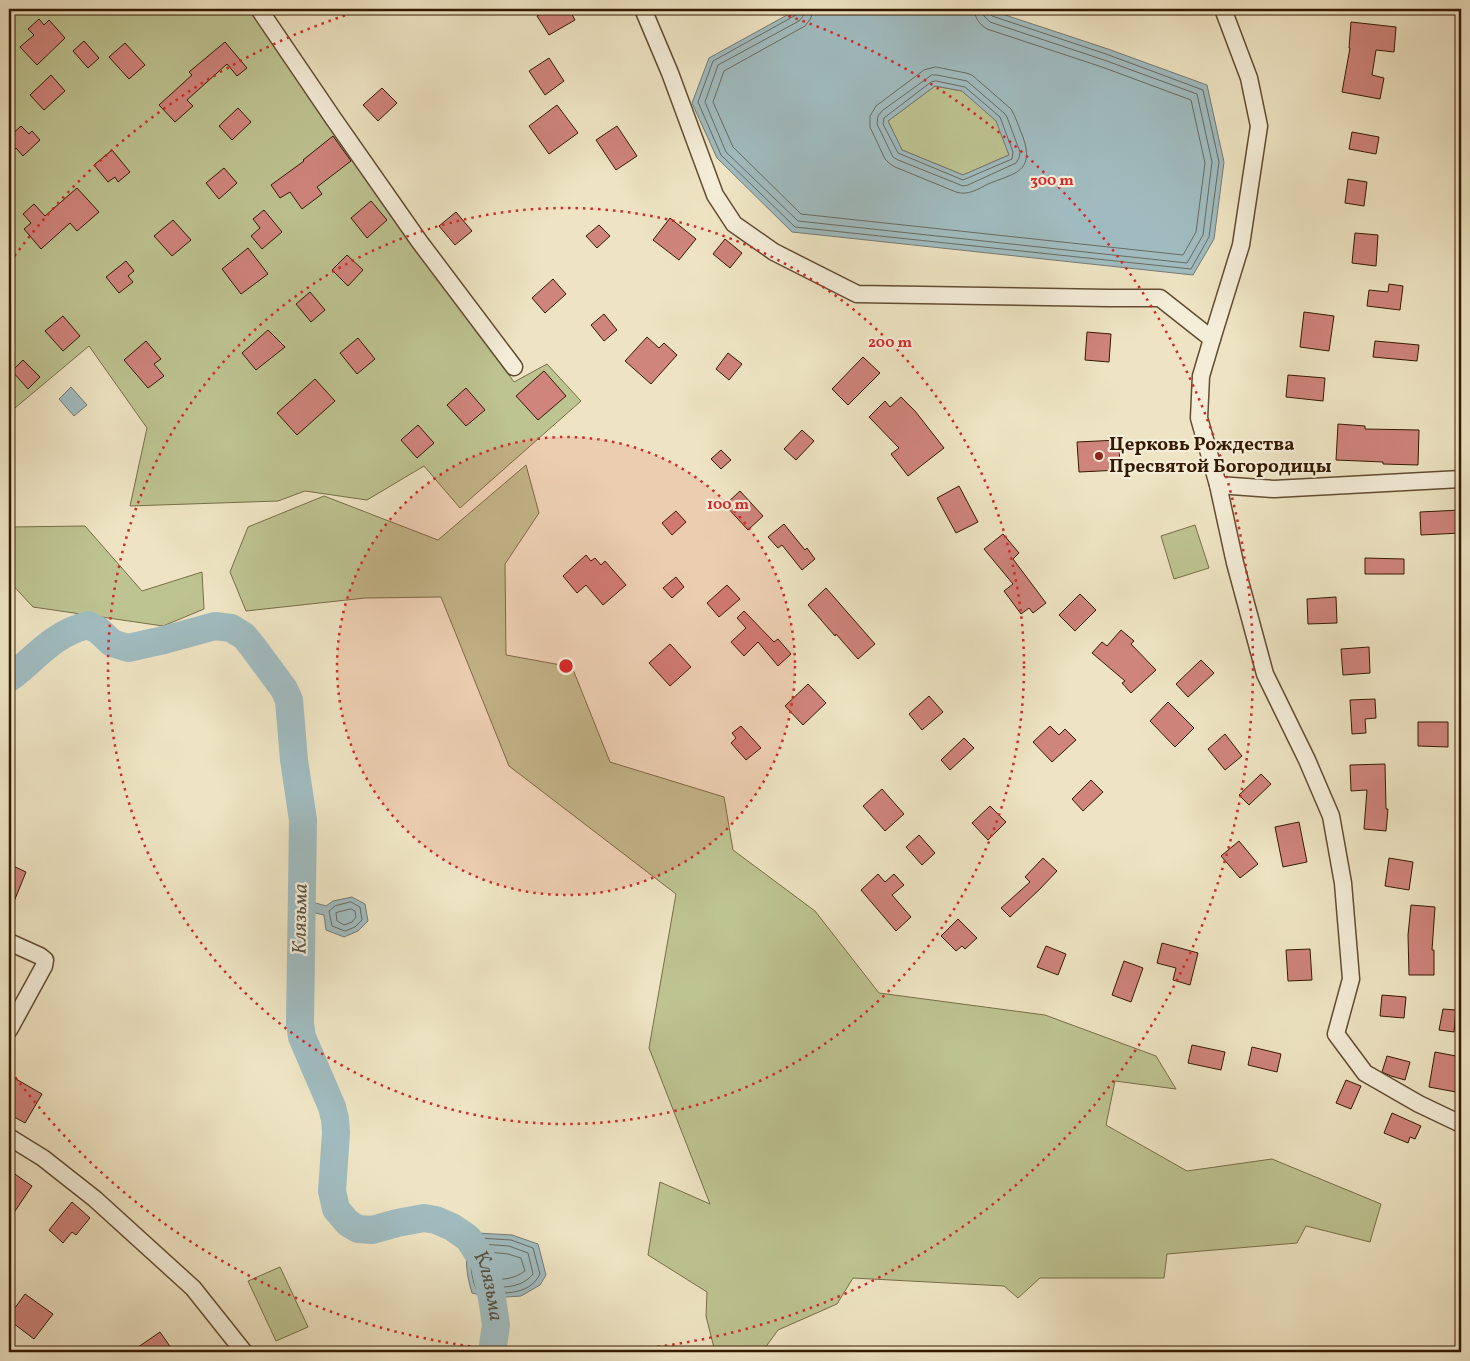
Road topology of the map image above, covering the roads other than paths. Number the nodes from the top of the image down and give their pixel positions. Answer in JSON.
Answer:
{"nodes":[{"id":1,"x":259,"y":9,"type":"edge"},
{"id":2,"x":643,"y":9,"type":"edge"},
{"id":3,"x":1223,"y":9,"type":"edge"},
{"id":4,"x":1212,"y":339,"type":"junction"},
{"id":5,"x":514,"y":367,"type":"dead end"},
{"id":6,"x":1461,"y":479,"type":"edge"},
{"id":7,"x":1218,"y":485,"type":"junction"},
{"id":8,"x":9,"y":942,"type":"edge"},
{"id":9,"x":9,"y":1030,"type":"edge"},
{"id":10,"x":1461,"y":1124,"type":"edge"},
{"id":11,"x":9,"y":1137,"type":"edge"},
{"id":12,"x":244,"y":1352,"type":"edge"}],
"edges":[{"from":1,"to":5,"type":"street"},
{"from":2,"to":4,"type":"street"},
{"from":3,"to":4,"type":"street"},
{"from":4,"to":7,"type":"street"},
{"from":6,"to":7,"type":"street"},
{"from":7,"to":10,"type":"street"},
{"from":8,"to":9,"type":"street"},
{"from":11,"to":12,"type":"street"}]}
